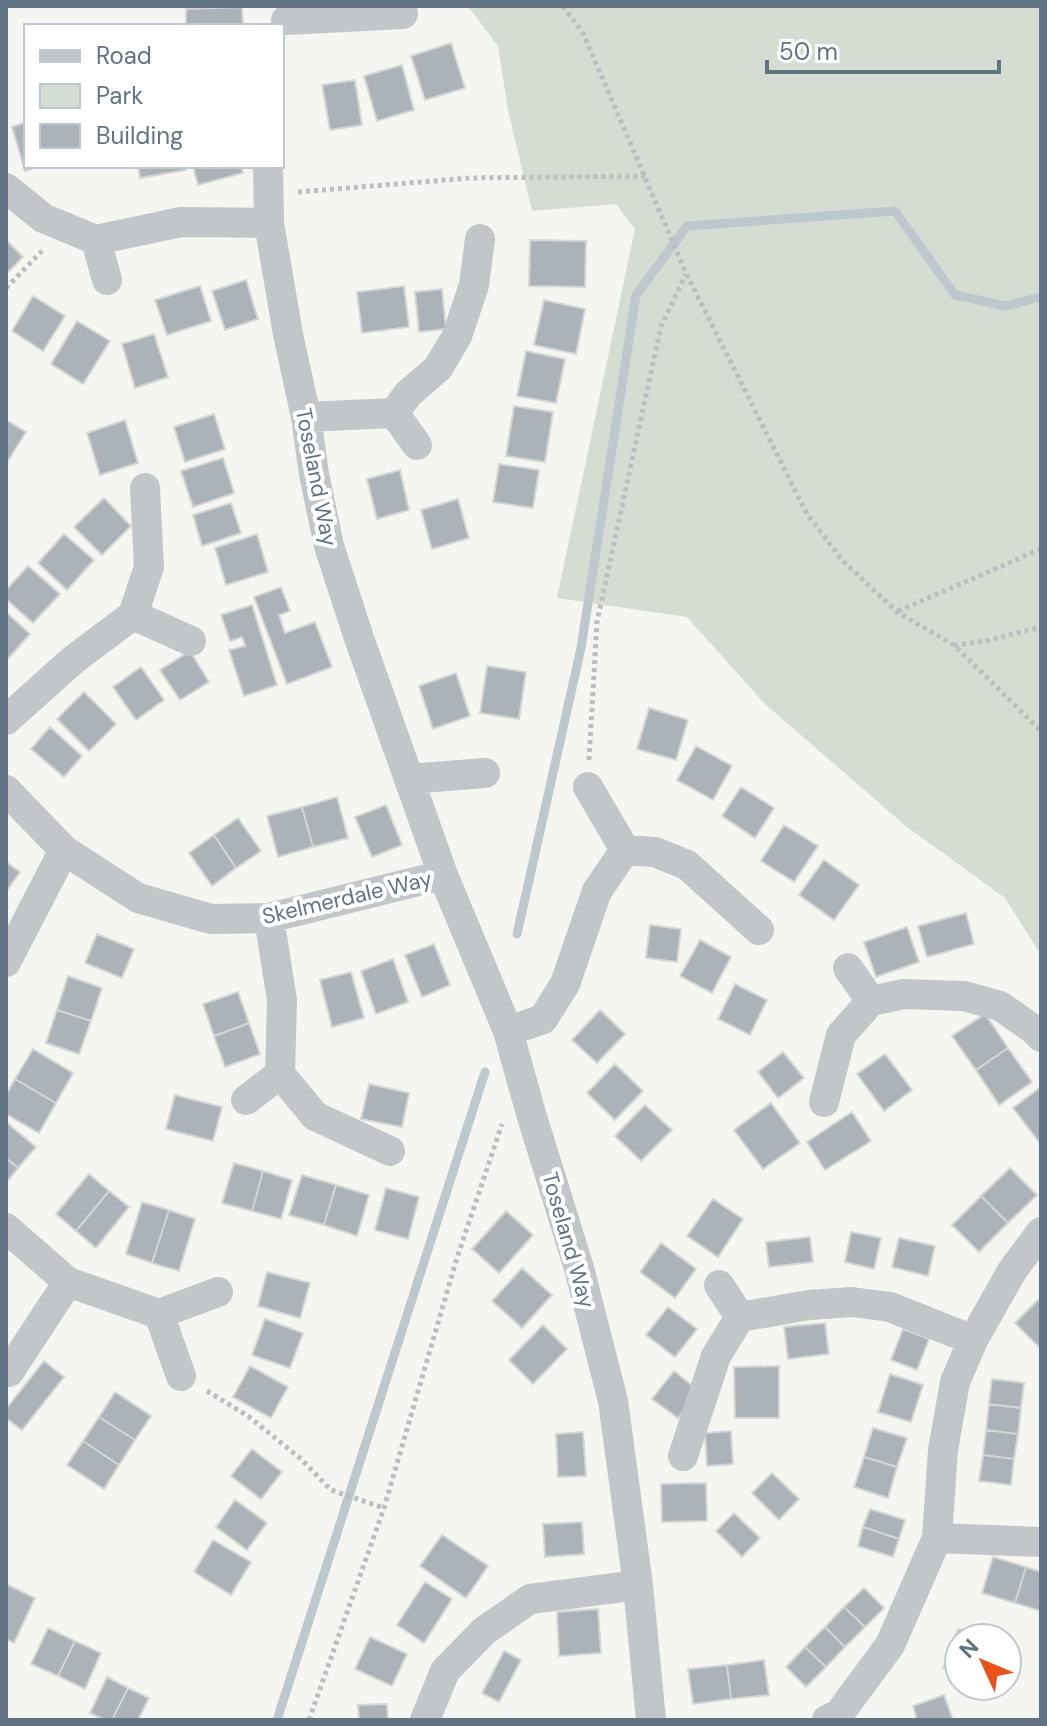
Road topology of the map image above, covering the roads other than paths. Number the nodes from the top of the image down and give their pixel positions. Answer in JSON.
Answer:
{"nodes":[{"id":1,"x":403,"y":14,"type":"dead end"},
{"id":2,"x":286,"y":19,"type":"edge"},
{"id":3,"x":6,"y":188,"type":"edge"},
{"id":4,"x":268,"y":195,"type":"edge"},
{"id":5,"x":480,"y":239,"type":"dead end"},
{"id":6,"x":96,"y":240,"type":"junction"},
{"id":7,"x":107,"y":280,"type":"dead end"},
{"id":8,"x":401,"y":404,"type":"junction"},
{"id":9,"x":306,"y":417,"type":"junction"},
{"id":10,"x":417,"y":445,"type":"dead end"},
{"id":11,"x":145,"y":488,"type":"dead end"},
{"id":12,"x":133,"y":615,"type":"junction"},
{"id":13,"x":191,"y":641,"type":"dead end"},
{"id":14,"x":6,"y":720,"type":"edge"},
{"id":15,"x":485,"y":773,"type":"dead end"},
{"id":16,"x":409,"y":779,"type":"junction"},
{"id":17,"x":588,"y":787,"type":"road end"},
{"id":18,"x":6,"y":790,"type":"edge"},
{"id":19,"x":64,"y":850,"type":"junction"},
{"id":20,"x":625,"y":850,"type":"junction"},
{"id":21,"x":443,"y":875,"type":"junction"},
{"id":22,"x":269,"y":918,"type":"junction"},
{"id":23,"x":759,"y":930,"type":"dead end"},
{"id":24,"x":6,"y":962,"type":"edge"},
{"id":25,"x":848,"y":968,"type":"dead end"},
{"id":26,"x":871,"y":1001,"type":"junction"},
{"id":27,"x":508,"y":1031,"type":"junction"},
{"id":28,"x":1041,"y":1037,"type":"edge"},
{"id":29,"x":280,"y":1074,"type":"junction"},
{"id":30,"x":246,"y":1100,"type":"dead end"},
{"id":31,"x":824,"y":1102,"type":"dead end"},
{"id":32,"x":390,"y":1151,"type":"dead end"},
{"id":33,"x":6,"y":1228,"type":"edge"},
{"id":34,"x":1041,"y":1232,"type":"edge"},
{"id":35,"x":68,"y":1282,"type":"junction"},
{"id":36,"x":719,"y":1285,"type":"dead end"},
{"id":37,"x":218,"y":1292,"type":"dead end"},
{"id":38,"x":159,"y":1314,"type":"junction"},
{"id":39,"x":740,"y":1317,"type":"junction"},
{"id":40,"x":973,"y":1340,"type":"junction"},
{"id":41,"x":9,"y":1372,"type":"dead end"},
{"id":42,"x":181,"y":1376,"type":"road end"},
{"id":43,"x":683,"y":1456,"type":"dead end"},
{"id":44,"x":937,"y":1538,"type":"junction"},
{"id":45,"x":1041,"y":1542,"type":"edge"},
{"id":46,"x":638,"y":1585,"type":"junction"},
{"id":47,"x":836,"y":1718,"type":"edge"},
{"id":48,"x":425,"y":1720,"type":"edge"},
{"id":49,"x":651,"y":1720,"type":"edge"}],
"edges":[{"from":1,"to":2,"type":"street"},
{"from":3,"to":6,"type":"street"},
{"from":4,"to":6,"type":"street"},
{"from":4,"to":9,"type":"street","name":"Toseland Way"},
{"from":5,"to":8,"type":"street"},
{"from":6,"to":7,"type":"street"},
{"from":8,"to":9,"type":"street"},
{"from":8,"to":10,"type":"street"},
{"from":9,"to":16,"type":"street","name":"Toseland Way"},
{"from":11,"to":12,"type":"street"},
{"from":12,"to":13,"type":"street"},
{"from":12,"to":14,"type":"street"},
{"from":15,"to":16,"type":"street"},
{"from":16,"to":21,"type":"street","name":"Toseland Way"},
{"from":17,"to":20,"type":"street"},
{"from":18,"to":19,"type":"street","name":"Skelmerdale Way"},
{"from":19,"to":22,"type":"street","name":"Skelmerdale Way"},
{"from":19,"to":24,"type":"street"},
{"from":20,"to":23,"type":"street"},
{"from":20,"to":27,"type":"street"},
{"from":21,"to":22,"type":"street","name":"Skelmerdale Way"},
{"from":21,"to":27,"type":"street","name":"Toseland Way"},
{"from":22,"to":29,"type":"street"},
{"from":25,"to":26,"type":"street"},
{"from":26,"to":28,"type":"street"},
{"from":26,"to":31,"type":"street"},
{"from":27,"to":46,"type":"street","name":"Toseland Way"},
{"from":29,"to":30,"type":"street"},
{"from":29,"to":32,"type":"street"},
{"from":33,"to":35,"type":"street"},
{"from":34,"to":40,"type":"street"},
{"from":35,"to":38,"type":"street"},
{"from":35,"to":41,"type":"street"},
{"from":36,"to":39,"type":"street"},
{"from":37,"to":38,"type":"street"},
{"from":38,"to":42,"type":"street"},
{"from":39,"to":40,"type":"street"},
{"from":39,"to":43,"type":"street"},
{"from":40,"to":44,"type":"street"},
{"from":44,"to":45,"type":"street"},
{"from":44,"to":47,"type":"street"},
{"from":46,"to":48,"type":"street"},
{"from":46,"to":49,"type":"street","name":"Toseland Way"}]}
